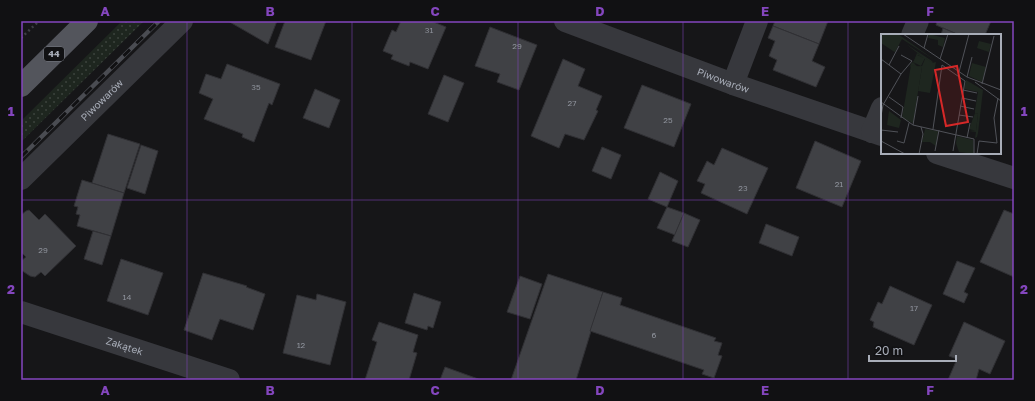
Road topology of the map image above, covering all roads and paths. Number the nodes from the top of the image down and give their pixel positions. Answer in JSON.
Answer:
{"nodes":[{"id":1,"x":38,"y":21,"type":"edge"},
{"id":2,"x":87,"y":21,"type":"edge"},
{"id":3,"x":182,"y":21,"type":"edge"},
{"id":4,"x":565,"y":21,"type":"edge"},
{"id":5,"x":757,"y":21,"type":"edge"},
{"id":6,"x":918,"y":21,"type":"edge"},
{"id":7,"x":596,"y":27,"type":"edge"},
{"id":8,"x":912,"y":34,"type":"edge"},
{"id":9,"x":21,"y":38,"type":"edge"},
{"id":10,"x":732,"y":84,"type":"junction"},
{"id":11,"x":21,"y":86,"type":"edge"},
{"id":12,"x":881,"y":113,"type":"edge"},
{"id":13,"x":877,"y":134,"type":"edge"},
{"id":14,"x":940,"y":154,"type":"edge"},
{"id":15,"x":1014,"y":178,"type":"edge"},
{"id":16,"x":21,"y":179,"type":"edge"},
{"id":17,"x":21,"y":312,"type":"edge"},
{"id":18,"x":229,"y":380,"type":"edge"}],
"edges":[{"from":1,"to":9,"type":"path"},
{"from":2,"to":11,"type":"main road","number":"44"},
{"from":3,"to":16,"type":"street","name":"Piwowarów"},
{"from":4,"to":7,"type":"street","name":"Piwowarów"},
{"from":5,"to":10,"type":"street"},
{"from":6,"to":8,"type":"street"},
{"from":7,"to":10,"type":"street","name":"Piwowarów"},
{"from":10,"to":13,"type":"street","name":"Piwowarów"},
{"from":12,"to":13,"type":"street"},
{"from":14,"to":15,"type":"street"},
{"from":17,"to":18,"type":"street","name":"Zakątek"}]}
